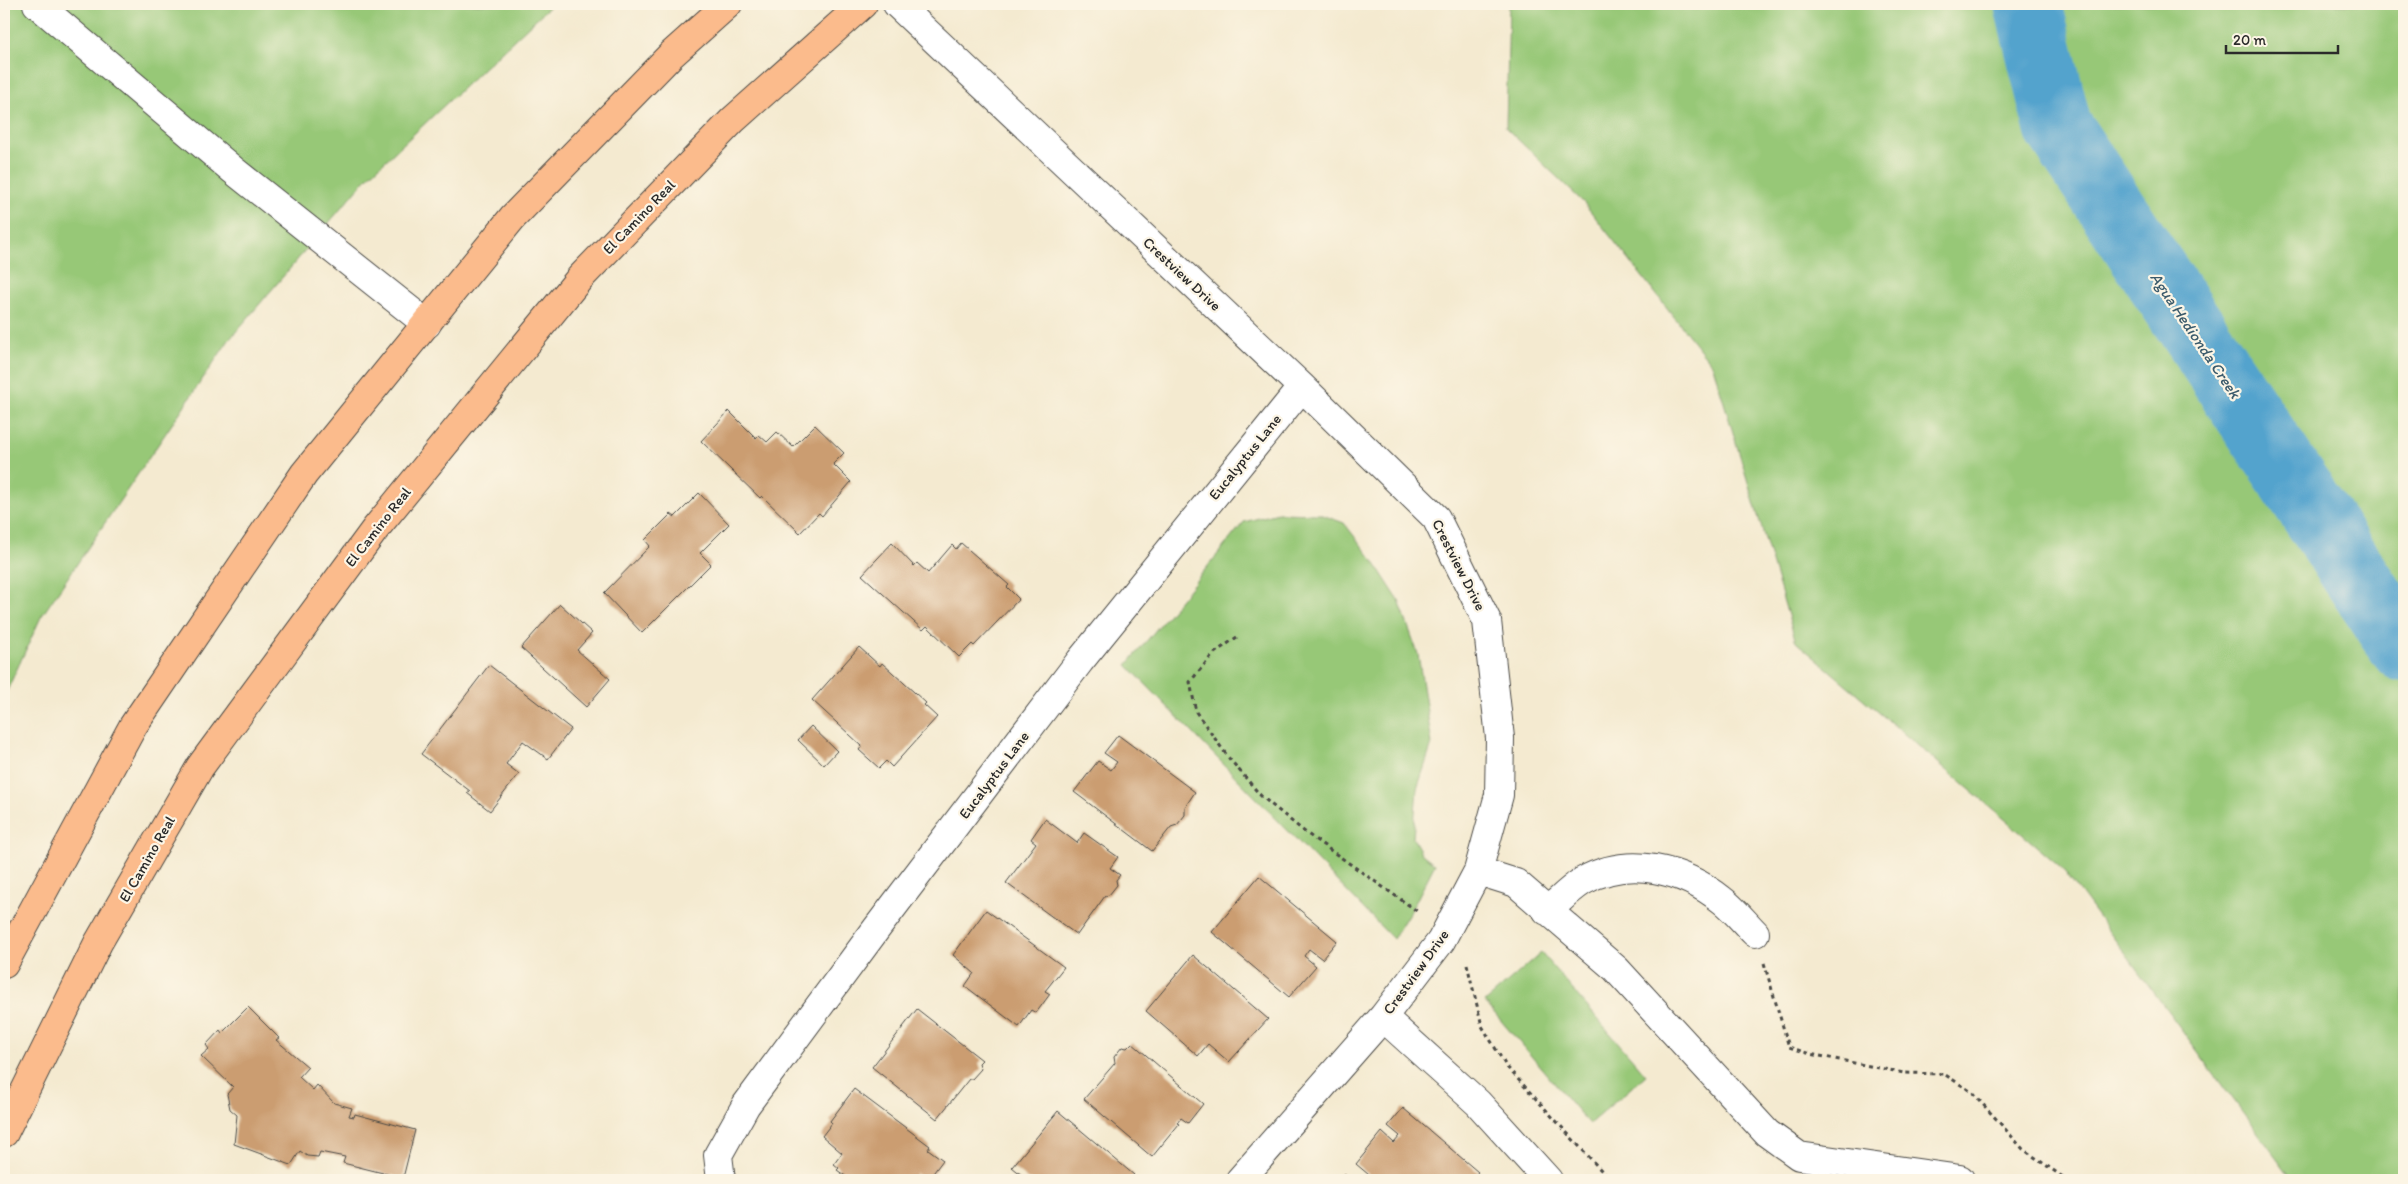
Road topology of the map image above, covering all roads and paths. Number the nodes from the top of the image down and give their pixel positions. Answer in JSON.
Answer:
{"nodes":[{"id":1,"x":37,"y":4,"type":"edge"},
{"id":2,"x":728,"y":4,"type":"edge"},
{"id":3,"x":863,"y":4,"type":"edge"},
{"id":4,"x":897,"y":4,"type":"edge"},
{"id":5,"x":427,"y":324,"type":"junction"},
{"id":6,"x":1302,"y":387,"type":"junction"},
{"id":7,"x":1237,"y":637,"type":"dead end"},
{"id":8,"x":1478,"y":870,"type":"junction"},
{"id":9,"x":1417,"y":911,"type":"dead end"},
{"id":10,"x":1547,"y":911,"type":"junction"},
{"id":11,"x":1755,"y":933,"type":"joint"},
{"id":12,"x":4,"y":964,"type":"edge"},
{"id":13,"x":1467,"y":964,"type":"dead end"},
{"id":14,"x":1383,"y":1018,"type":"junction"},
{"id":15,"x":4,"y":1133,"type":"edge"},
{"id":16,"x":1893,"y":1175,"type":"edge"},
{"id":17,"x":1960,"y":1179,"type":"dead end"},
{"id":18,"x":721,"y":1180,"type":"edge"},
{"id":19,"x":1240,"y":1180,"type":"edge"},
{"id":20,"x":1548,"y":1180,"type":"edge"},
{"id":21,"x":1610,"y":1180,"type":"edge"},
{"id":22,"x":2067,"y":1180,"type":"edge"}],
"edges":[{"from":1,"to":5,"type":"street"},
{"from":2,"to":5,"type":"main road"},
{"from":3,"to":15,"type":"main road","name":"El Camino Real"},
{"from":4,"to":6,"type":"street","name":"Crestview Drive"},
{"from":5,"to":12,"type":"main road"},
{"from":6,"to":8,"type":"street","name":"Crestview Drive"},
{"from":6,"to":18,"type":"street","name":"Eucalyptus Lane"},
{"from":7,"to":9,"type":"path"},
{"from":8,"to":10,"type":"street"},
{"from":8,"to":14,"type":"street","name":"Crestview Drive"},
{"from":10,"to":11,"type":"street"},
{"from":10,"to":16,"type":"street"},
{"from":11,"to":22,"type":"path"},
{"from":13,"to":21,"type":"path"},
{"from":14,"to":19,"type":"street","name":"Crestview Drive"},
{"from":14,"to":20,"type":"street"},
{"from":16,"to":17,"type":"street"}]}
